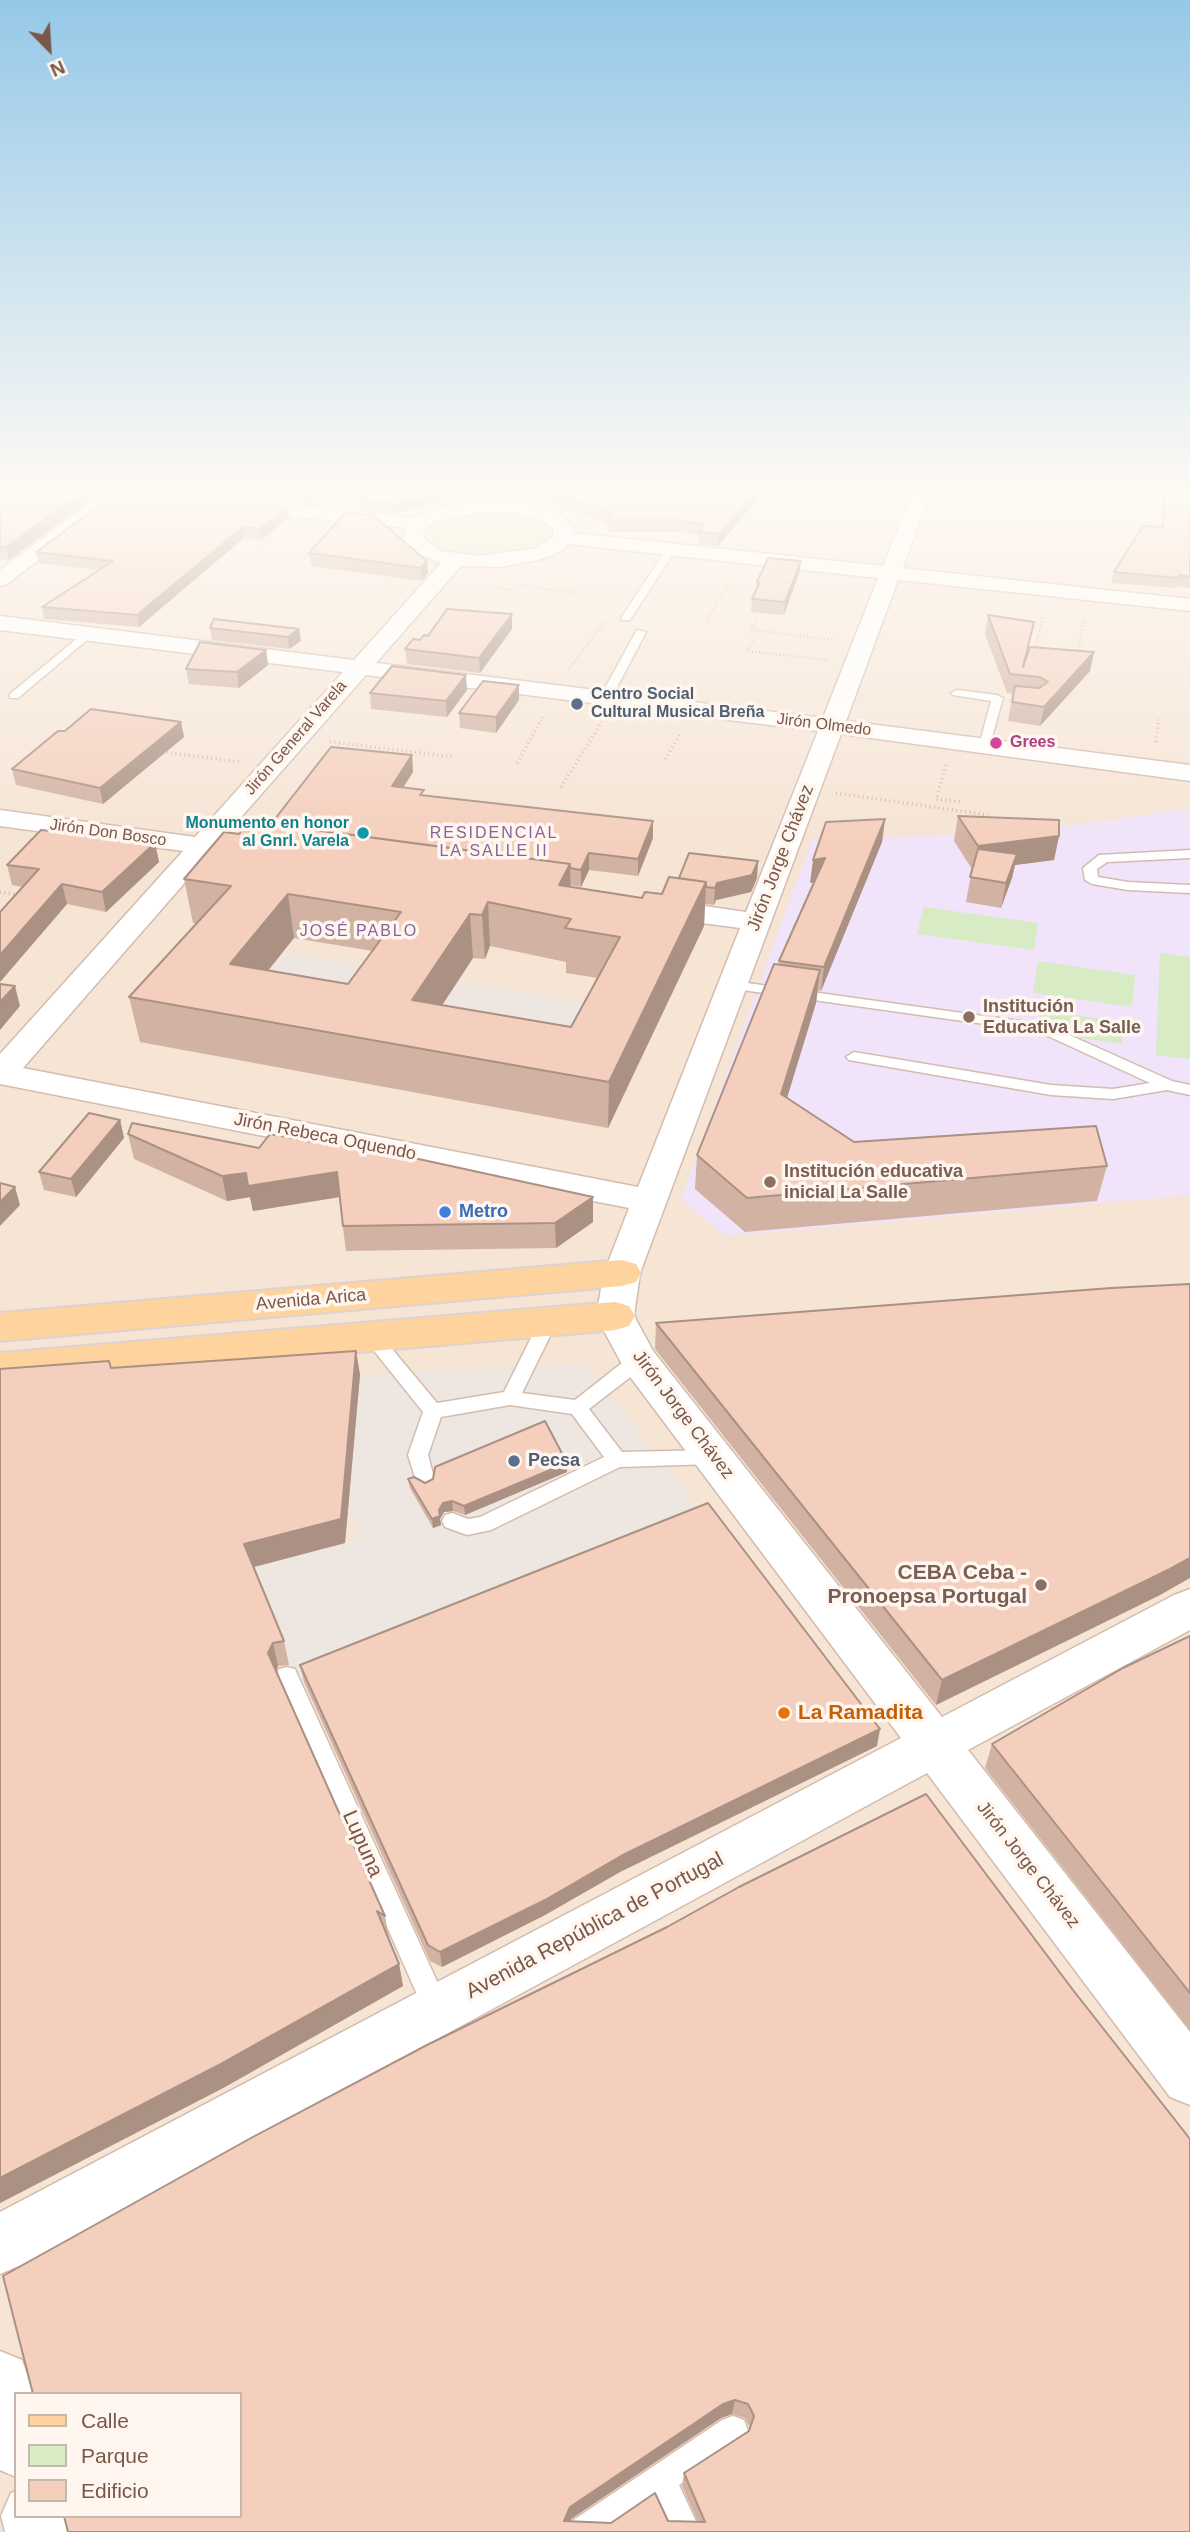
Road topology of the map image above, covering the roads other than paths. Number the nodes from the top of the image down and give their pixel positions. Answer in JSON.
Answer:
{"nodes":[{"id":1,"x":410,"y":609,"type":"edge"},
{"id":2,"x":632,"y":609,"type":"edge"},
{"id":3,"x":877,"y":609,"type":"edge"},
{"id":4,"x":626,"y":618,"type":"dead end"},
{"id":5,"x":0,"y":623,"type":"edge"},
{"id":6,"x":641,"y":632,"type":"dead end"},
{"id":7,"x":89,"y":634,"type":"junction"},
{"id":8,"x":359,"y":666,"type":"junction"},
{"id":9,"x":957,"y":693,"type":"dead end"},
{"id":10,"x":14,"y":696,"type":"dead end"},
{"id":11,"x":611,"y":698,"type":"junction"},
{"id":12,"x":832,"y":726,"type":"junction"},
{"id":13,"x":985,"y":746,"type":"junction"},
{"id":14,"x":1190,"y":773,"type":"edge"},
{"id":15,"x":0,"y":818,"type":"edge"},
{"id":16,"x":201,"y":846,"type":"junction"},
{"id":17,"x":1190,"y":854,"type":"edge"},
{"id":18,"x":290,"y":858,"type":"edge"},
{"id":19,"x":1189,"y":889,"type":"edge"},
{"id":20,"x":625,"y":904,"type":"edge"},
{"id":21,"x":757,"y":922,"type":"junction"},
{"id":22,"x":733,"y":985,"type":"junction"},
{"id":23,"x":854,"y":1057,"type":"dead end"},
{"id":24,"x":0,"y":1074,"type":"edge"},
{"id":25,"x":1167,"y":1085,"type":"junction"},
{"id":26,"x":1190,"y":1090,"type":"edge"},
{"id":27,"x":650,"y":1201,"type":"junction"},
{"id":28,"x":619,"y":1295,"type":"junction"},
{"id":29,"x":548,"y":1322,"type":"junction"},
{"id":30,"x":0,"y":1326,"type":"edge"},
{"id":31,"x":372,"y":1336,"type":"junction"},
{"id":32,"x":639,"y":1360,"type":"junction"},
{"id":33,"x":0,"y":1368,"type":"edge"},
{"id":34,"x":510,"y":1398,"type":"junction"},
{"id":35,"x":578,"y":1408,"type":"junction"},
{"id":36,"x":433,"y":1411,"type":"junction"},
{"id":37,"x":714,"y":1457,"type":"junction"},
{"id":38,"x":617,"y":1460,"type":"junction"},
{"id":39,"x":425,"y":1482,"type":"edge"},
{"id":40,"x":452,"y":1521,"type":"dead end"},
{"id":41,"x":1190,"y":1608,"type":"edge"},
{"id":42,"x":287,"y":1676,"type":"dead end"},
{"id":43,"x":935,"y":1745,"type":"junction"},
{"id":44,"x":437,"y":2011,"type":"junction"},
{"id":45,"x":1190,"y":2077,"type":"edge"},
{"id":46,"x":0,"y":2244,"type":"edge"},
{"id":47,"x":0,"y":2382,"type":"edge"},
{"id":48,"x":733,"y":2431,"type":"dead end"},
{"id":49,"x":14,"y":2437,"type":"edge"},
{"id":50,"x":661,"y":2481,"type":"junction"},
{"id":51,"x":583,"y":2532,"type":"edge"},
{"id":52,"x":685,"y":2532,"type":"edge"}],
"edges":[{"from":1,"to":8,"type":"street","name":"Jirón General Varela"},
{"from":2,"to":4,"type":"lane"},
{"from":3,"to":12,"type":"street","name":"Jirón Jorge Chávez"},
{"from":5,"to":7,"type":"street","name":"Jirón Olmedo"},
{"from":6,"to":11,"type":"lane"},
{"from":7,"to":8,"type":"street","name":"Jirón Olmedo"},
{"from":7,"to":10,"type":"lane"},
{"from":8,"to":11,"type":"street","name":"Jirón Olmedo"},
{"from":8,"to":16,"type":"street","name":"Jirón General Varela"},
{"from":9,"to":13,"type":"lane"},
{"from":11,"to":12,"type":"street","name":"Jirón Olmedo"},
{"from":12,"to":13,"type":"street","name":"Jirón Olmedo"},
{"from":12,"to":21,"type":"street","name":"Jirón Jorge Chávez"},
{"from":13,"to":14,"type":"street","name":"Jirón Olmedo"},
{"from":15,"to":16,"type":"street","name":"Jirón Don Bosco"},
{"from":16,"to":18,"type":"street","name":"Jirón Don Bosco"},
{"from":16,"to":24,"type":"street","name":"Jirón General Varela"},
{"from":17,"to":19,"type":"lane"},
{"from":20,"to":21,"type":"street"},
{"from":21,"to":22,"type":"street","name":"Jirón Jorge Chávez"},
{"from":22,"to":25,"type":"lane"},
{"from":22,"to":27,"type":"street","name":"Jirón Jorge Chávez"},
{"from":23,"to":25,"type":"lane"},
{"from":24,"to":27,"type":"street","name":"Jirón Rebeca Oquendo"},
{"from":25,"to":26,"type":"lane"},
{"from":27,"to":28,"type":"street","name":"Jirón Jorge Chávez"},
{"from":28,"to":29,"type":"main road"},
{"from":28,"to":30,"type":"main road","name":"Avenida Arica"},
{"from":28,"to":32,"type":"street","name":"Jirón Jorge Chávez"},
{"from":29,"to":31,"type":"main road"},
{"from":29,"to":34,"type":"lane"},
{"from":31,"to":33,"type":"main road"},
{"from":31,"to":36,"type":"lane"},
{"from":32,"to":35,"type":"lane"},
{"from":32,"to":37,"type":"street","name":"Jirón Jorge Chávez"},
{"from":34,"to":35,"type":"lane"},
{"from":34,"to":36,"type":"lane"},
{"from":35,"to":38,"type":"lane"},
{"from":36,"to":39,"type":"lane"},
{"from":37,"to":38,"type":"lane"},
{"from":37,"to":43,"type":"street","name":"Jirón Jorge Chávez"},
{"from":38,"to":40,"type":"lane"},
{"from":41,"to":43,"type":"street","name":"Avenida República de Portugal"},
{"from":42,"to":44,"type":"lane","name":"Lupuna"},
{"from":43,"to":44,"type":"street","name":"Avenida República de Portugal"},
{"from":43,"to":45,"type":"street","name":"Jirón Jorge Chávez"},
{"from":44,"to":46,"type":"street","name":"Avenida República de Portugal"},
{"from":47,"to":49,"type":"street"},
{"from":48,"to":50,"type":"lane"},
{"from":50,"to":51,"type":"lane"},
{"from":50,"to":52,"type":"lane"}]}
